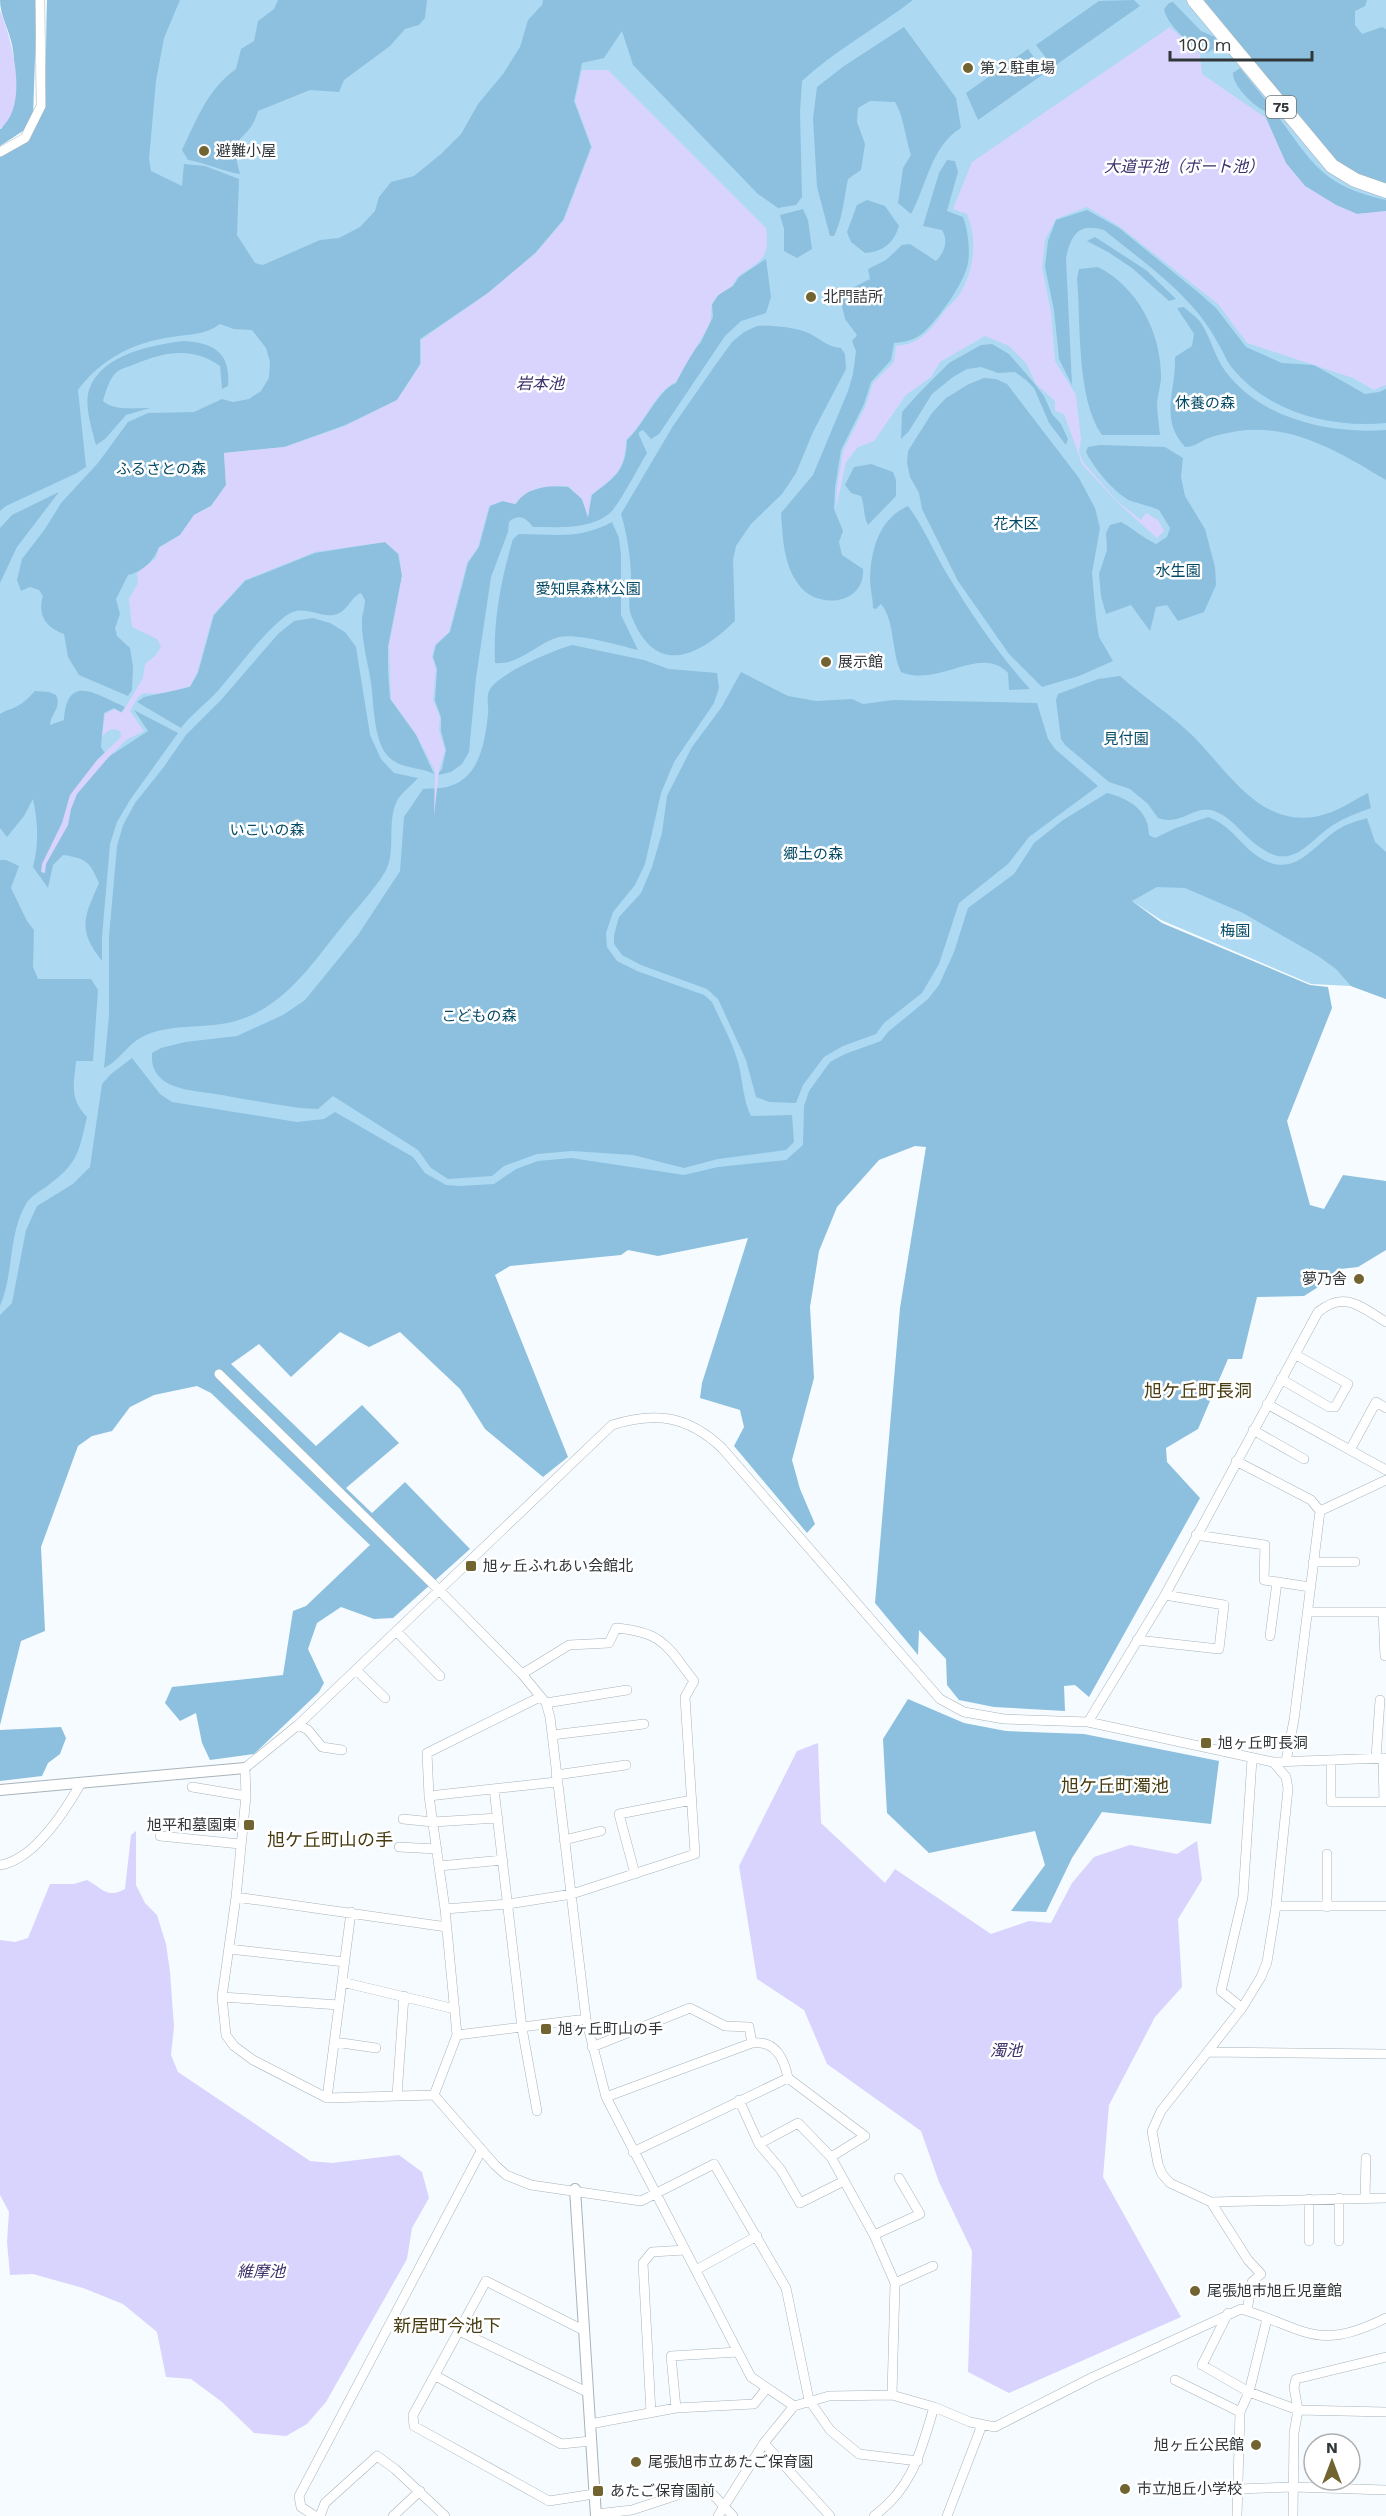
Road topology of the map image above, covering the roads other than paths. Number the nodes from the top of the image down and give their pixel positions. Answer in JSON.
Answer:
{"nodes":[{"id":1,"x":40,"y":0,"type":"edge"},
{"id":2,"x":1194,"y":0,"type":"edge"},
{"id":3,"x":0,"y":152,"type":"edge"},
{"id":4,"x":1386,"y":191,"type":"edge"},
{"id":5,"x":1386,"y":1322,"type":"edge"},
{"id":6,"x":1296,"y":1355,"type":"junction"},
{"id":7,"x":219,"y":1374,"type":"dead end"},
{"id":8,"x":1281,"y":1379,"type":"junction"},
{"id":9,"x":1267,"y":1404,"type":"junction"},
{"id":10,"x":1386,"y":1408,"type":"edge"},
{"id":11,"x":1253,"y":1430,"type":"junction"},
{"id":12,"x":1350,"y":1450,"type":"junction"},
{"id":13,"x":1304,"y":1458,"type":"dead end"},
{"id":14,"x":1236,"y":1461,"type":"junction"},
{"id":15,"x":1386,"y":1470,"type":"edge"},
{"id":16,"x":1386,"y":1480,"type":"edge"},
{"id":17,"x":1320,"y":1511,"type":"junction"},
{"id":18,"x":1196,"y":1535,"type":"junction"},
{"id":19,"x":1313,"y":1562,"type":"junction"},
{"id":20,"x":1355,"y":1562,"type":"dead end"},
{"id":21,"x":1277,"y":1582,"type":"junction"},
{"id":22,"x":1310,"y":1587,"type":"junction"},
{"id":23,"x":440,"y":1590,"type":"junction"},
{"id":24,"x":1164,"y":1595,"type":"junction"},
{"id":25,"x":1307,"y":1612,"type":"junction"},
{"id":26,"x":1385,"y":1612,"type":"edge"},
{"id":27,"x":396,"y":1631,"type":"junction"},
{"id":28,"x":1270,"y":1635,"type":"dead end"},
{"id":29,"x":1137,"y":1640,"type":"junction"},
{"id":30,"x":1385,"y":1656,"type":"edge"},
{"id":31,"x":356,"y":1670,"type":"junction"},
{"id":32,"x":522,"y":1674,"type":"junction"},
{"id":33,"x":440,"y":1676,"type":"dead end"},
{"id":34,"x":627,"y":1690,"type":"dead end"},
{"id":35,"x":385,"y":1698,"type":"dead end"},
{"id":36,"x":543,"y":1700,"type":"junction"},
{"id":37,"x":1380,"y":1700,"type":"dead end"},
{"id":38,"x":1088,"y":1722,"type":"junction"},
{"id":39,"x":644,"y":1724,"type":"dead end"},
{"id":40,"x":298,"y":1725,"type":"junction"},
{"id":41,"x":552,"y":1735,"type":"junction"},
{"id":42,"x":342,"y":1749,"type":"dead end"},
{"id":43,"x":1382,"y":1758,"type":"edge"},
{"id":44,"x":1252,"y":1759,"type":"junction"},
{"id":45,"x":1331,"y":1760,"type":"junction"},
{"id":46,"x":1286,"y":1761,"type":"junction"},
{"id":47,"x":1273,"y":1762,"type":"junction"},
{"id":48,"x":626,"y":1765,"type":"dead end"},
{"id":49,"x":245,"y":1768,"type":"junction"},
{"id":50,"x":556,"y":1779,"type":"junction"},
{"id":51,"x":81,"y":1783,"type":"junction"},
{"id":52,"x":192,"y":1787,"type":"dead end"},
{"id":53,"x":494,"y":1789,"type":"junction"},
{"id":54,"x":0,"y":1790,"type":"edge"},
{"id":55,"x":246,"y":1796,"type":"junction"},
{"id":56,"x":429,"y":1796,"type":"junction"},
{"id":57,"x":692,"y":1800,"type":"junction"},
{"id":58,"x":498,"y":1818,"type":"junction"},
{"id":59,"x":404,"y":1819,"type":"dead end"},
{"id":60,"x":433,"y":1822,"type":"junction"},
{"id":61,"x":601,"y":1832,"type":"dead end"},
{"id":62,"x":160,"y":1836,"type":"dead end"},
{"id":63,"x":564,"y":1840,"type":"junction"},
{"id":64,"x":240,"y":1844,"type":"junction"},
{"id":65,"x":399,"y":1847,"type":"dead end"},
{"id":66,"x":437,"y":1849,"type":"junction"},
{"id":67,"x":1327,"y":1854,"type":"dead end"},
{"id":68,"x":503,"y":1860,"type":"junction"},
{"id":69,"x":0,"y":1865,"type":"edge"},
{"id":70,"x":439,"y":1866,"type":"junction"},
{"id":71,"x":635,"y":1874,"type":"junction"},
{"id":72,"x":572,"y":1894,"type":"junction"},
{"id":73,"x":236,"y":1897,"type":"junction"},
{"id":74,"x":508,"y":1904,"type":"junction"},
{"id":75,"x":1276,"y":1906,"type":"junction"},
{"id":76,"x":1386,"y":1906,"type":"edge"},
{"id":77,"x":1327,"y":1907,"type":"junction"},
{"id":78,"x":445,"y":1909,"type":"junction"},
{"id":79,"x":351,"y":1912,"type":"junction"},
{"id":80,"x":447,"y":1927,"type":"junction"},
{"id":81,"x":229,"y":1949,"type":"junction"},
{"id":82,"x":345,"y":1962,"type":"junction"},
{"id":83,"x":342,"y":1982,"type":"junction"},
{"id":84,"x":404,"y":1996,"type":"junction"},
{"id":85,"x":222,"y":1997,"type":"junction"},
{"id":86,"x":339,"y":2005,"type":"junction"},
{"id":87,"x":1242,"y":2008,"type":"junction"},
{"id":88,"x":455,"y":2009,"type":"junction"},
{"id":89,"x":586,"y":2019,"type":"junction"},
{"id":90,"x":522,"y":2028,"type":"junction"},
{"id":91,"x":458,"y":2035,"type":"junction"},
{"id":92,"x":334,"y":2042,"type":"junction"},
{"id":93,"x":752,"y":2043,"type":"junction"},
{"id":94,"x":592,"y":2047,"type":"junction"},
{"id":95,"x":376,"y":2048,"type":"dead end"},
{"id":96,"x":1208,"y":2052,"type":"junction"},
{"id":97,"x":1386,"y":2054,"type":"edge"},
{"id":98,"x":788,"y":2078,"type":"junction"},
{"id":99,"x":434,"y":2095,"type":"junction"},
{"id":100,"x":398,"y":2096,"type":"junction"},
{"id":101,"x":606,"y":2097,"type":"junction"},
{"id":102,"x":327,"y":2098,"type":"junction"},
{"id":103,"x":739,"y":2100,"type":"junction"},
{"id":104,"x":537,"y":2111,"type":"dead end"},
{"id":105,"x":759,"y":2144,"type":"junction"},
{"id":106,"x":481,"y":2151,"type":"junction"},
{"id":107,"x":633,"y":2152,"type":"junction"},
{"id":108,"x":831,"y":2157,"type":"junction"},
{"id":109,"x":1366,"y":2158,"type":"dead end"},
{"id":110,"x":899,"y":2178,"type":"dead end"},
{"id":111,"x":844,"y":2181,"type":"junction"},
{"id":112,"x":575,"y":2189,"type":"junction"},
{"id":113,"x":656,"y":2194,"type":"junction"},
{"id":114,"x":1339,"y":2198,"type":"junction"},
{"id":115,"x":1365,"y":2198,"type":"junction"},
{"id":116,"x":1386,"y":2198,"type":"edge"},
{"id":117,"x":1309,"y":2199,"type":"junction"},
{"id":118,"x":1211,"y":2202,"type":"junction"},
{"id":119,"x":874,"y":2235,"type":"junction"},
{"id":120,"x":756,"y":2236,"type":"junction"},
{"id":121,"x":1309,"y":2241,"type":"dead end"},
{"id":122,"x":1339,"y":2241,"type":"dead end"},
{"id":123,"x":685,"y":2250,"type":"junction"},
{"id":124,"x":933,"y":2266,"type":"dead end"},
{"id":125,"x":696,"y":2270,"type":"junction"},
{"id":126,"x":895,"y":2283,"type":"junction"},
{"id":127,"x":1247,"y":2311,"type":"junction"},
{"id":128,"x":1228,"y":2313,"type":"junction"},
{"id":129,"x":1386,"y":2318,"type":"edge"},
{"id":130,"x":1267,"y":2319,"type":"junction"},
{"id":131,"x":583,"y":2330,"type":"junction"},
{"id":132,"x":459,"y":2331,"type":"junction"},
{"id":133,"x":738,"y":2352,"type":"junction"},
{"id":134,"x":1386,"y":2357,"type":"edge"},
{"id":135,"x":436,"y":2376,"type":"junction"},
{"id":136,"x":1175,"y":2380,"type":"dead end"},
{"id":137,"x":767,"y":2388,"type":"junction"},
{"id":138,"x":587,"y":2392,"type":"junction"},
{"id":139,"x":1249,"y":2392,"type":"junction"},
{"id":140,"x":892,"y":2395,"type":"junction"},
{"id":141,"x":809,"y":2400,"type":"junction"},
{"id":142,"x":794,"y":2406,"type":"junction"},
{"id":143,"x":934,"y":2407,"type":"junction"},
{"id":144,"x":676,"y":2408,"type":"junction"},
{"id":145,"x":1298,"y":2410,"type":"junction"},
{"id":146,"x":1240,"y":2412,"type":"junction"},
{"id":147,"x":1386,"y":2412,"type":"edge"},
{"id":148,"x":651,"y":2413,"type":"junction"},
{"id":149,"x":590,"y":2424,"type":"junction"},
{"id":150,"x":982,"y":2425,"type":"junction"},
{"id":151,"x":591,"y":2441,"type":"junction"},
{"id":152,"x":764,"y":2443,"type":"junction"},
{"id":153,"x":918,"y":2461,"type":"junction"},
{"id":154,"x":1293,"y":2487,"type":"junction"},
{"id":155,"x":1238,"y":2489,"type":"junction"},
{"id":156,"x":1386,"y":2490,"type":"edge"},
{"id":157,"x":420,"y":2491,"type":"junction"},
{"id":158,"x":594,"y":2494,"type":"junction"},
{"id":159,"x":724,"y":2504,"type":"junction"},
{"id":160,"x":596,"y":2515,"type":"edge"},
{"id":161,"x":315,"y":2516,"type":"edge"},
{"id":162,"x":320,"y":2516,"type":"edge"},
{"id":163,"x":393,"y":2516,"type":"edge"},
{"id":164,"x":445,"y":2516,"type":"edge"},
{"id":165,"x":717,"y":2516,"type":"edge"},
{"id":166,"x":734,"y":2516,"type":"edge"},
{"id":167,"x":830,"y":2516,"type":"edge"},
{"id":168,"x":874,"y":2516,"type":"edge"},
{"id":169,"x":947,"y":2516,"type":"edge"},
{"id":170,"x":1237,"y":2516,"type":"edge"},
{"id":171,"x":1293,"y":2516,"type":"edge"}],
"edges":[{"from":1,"to":3,"type":"street"},
{"from":2,"to":4,"type":"main road","number":"75"},
{"from":5,"to":6,"type":"street"},
{"from":6,"to":8,"type":"street"},
{"from":6,"to":8,"type":"street"},
{"from":7,"to":23,"type":"street"},
{"from":8,"to":9,"type":"street"},
{"from":9,"to":11,"type":"street"},
{"from":9,"to":12,"type":"street"},
{"from":10,"to":12,"type":"street"},
{"from":11,"to":13,"type":"street"},
{"from":11,"to":14,"type":"street"},
{"from":12,"to":15,"type":"street"},
{"from":14,"to":17,"type":"street"},
{"from":14,"to":18,"type":"street"},
{"from":16,"to":17,"type":"street"},
{"from":17,"to":19,"type":"street"},
{"from":18,"to":21,"type":"street"},
{"from":18,"to":24,"type":"street"},
{"from":19,"to":20,"type":"street"},
{"from":19,"to":22,"type":"street"},
{"from":21,"to":22,"type":"street"},
{"from":21,"to":28,"type":"street"},
{"from":22,"to":25,"type":"street"},
{"from":23,"to":27,"type":"street"},
{"from":23,"to":32,"type":"street"},
{"from":23,"to":38,"type":"street"},
{"from":24,"to":29,"type":"street"},
{"from":24,"to":29,"type":"street"},
{"from":25,"to":26,"type":"street"},
{"from":25,"to":46,"type":"street"},
{"from":26,"to":30,"type":"street"},
{"from":27,"to":31,"type":"street"},
{"from":27,"to":33,"type":"street"},
{"from":29,"to":38,"type":"street"},
{"from":31,"to":35,"type":"street"},
{"from":31,"to":40,"type":"street"},
{"from":32,"to":36,"type":"street"},
{"from":32,"to":57,"type":"street"},
{"from":34,"to":36,"type":"street"},
{"from":36,"to":41,"type":"street"},
{"from":36,"to":56,"type":"street"},
{"from":37,"to":43,"type":"street"},
{"from":38,"to":44,"type":"street"},
{"from":39,"to":41,"type":"street"},
{"from":40,"to":42,"type":"street"},
{"from":40,"to":49,"type":"street"},
{"from":41,"to":50,"type":"street"},
{"from":43,"to":45,"type":"street"},
{"from":43,"to":45,"type":"street"},
{"from":44,"to":47,"type":"street"},
{"from":44,"to":87,"type":"street"},
{"from":45,"to":46,"type":"street"},
{"from":46,"to":47,"type":"street"},
{"from":47,"to":75,"type":"street"},
{"from":48,"to":50,"type":"street"},
{"from":49,"to":51,"type":"street"},
{"from":49,"to":55,"type":"street"},
{"from":50,"to":53,"type":"street"},
{"from":50,"to":63,"type":"street"},
{"from":51,"to":54,"type":"street"},
{"from":51,"to":69,"type":"street"},
{"from":52,"to":55,"type":"street"},
{"from":53,"to":56,"type":"street"},
{"from":53,"to":58,"type":"street"},
{"from":55,"to":64,"type":"street"},
{"from":56,"to":60,"type":"street"},
{"from":57,"to":71,"type":"street"},
{"from":57,"to":71,"type":"street"},
{"from":58,"to":60,"type":"street"},
{"from":58,"to":68,"type":"street"},
{"from":59,"to":60,"type":"street"},
{"from":60,"to":66,"type":"street"},
{"from":61,"to":63,"type":"street"},
{"from":62,"to":64,"type":"street"},
{"from":63,"to":72,"type":"street"},
{"from":64,"to":73,"type":"street"},
{"from":65,"to":66,"type":"street"},
{"from":66,"to":70,"type":"street"},
{"from":67,"to":77,"type":"street"},
{"from":68,"to":70,"type":"street"},
{"from":68,"to":74,"type":"street"},
{"from":70,"to":78,"type":"street"},
{"from":71,"to":72,"type":"street"},
{"from":72,"to":74,"type":"street"},
{"from":72,"to":89,"type":"street"},
{"from":73,"to":79,"type":"street"},
{"from":73,"to":81,"type":"street"},
{"from":74,"to":78,"type":"street"},
{"from":74,"to":90,"type":"street"},
{"from":75,"to":77,"type":"street"},
{"from":75,"to":87,"type":"street"},
{"from":76,"to":77,"type":"street"},
{"from":78,"to":80,"type":"street"},
{"from":79,"to":80,"type":"street"},
{"from":79,"to":82,"type":"street"},
{"from":80,"to":88,"type":"street"},
{"from":81,"to":82,"type":"street"},
{"from":81,"to":85,"type":"street"},
{"from":82,"to":83,"type":"street"},
{"from":83,"to":84,"type":"street"},
{"from":83,"to":86,"type":"street"},
{"from":84,"to":88,"type":"street"},
{"from":84,"to":100,"type":"street"},
{"from":85,"to":86,"type":"street"},
{"from":85,"to":102,"type":"street"},
{"from":86,"to":92,"type":"street"},
{"from":87,"to":96,"type":"street"},
{"from":88,"to":91,"type":"street"},
{"from":89,"to":90,"type":"street"},
{"from":89,"to":94,"type":"street"},
{"from":90,"to":91,"type":"street"},
{"from":90,"to":104,"type":"street"},
{"from":91,"to":99,"type":"street"},
{"from":92,"to":95,"type":"street"},
{"from":92,"to":102,"type":"street"},
{"from":93,"to":94,"type":"street"},
{"from":93,"to":98,"type":"street"},
{"from":93,"to":101,"type":"street"},
{"from":94,"to":101,"type":"street"},
{"from":96,"to":97,"type":"street"},
{"from":96,"to":118,"type":"street"},
{"from":98,"to":103,"type":"street"},
{"from":98,"to":108,"type":"street"},
{"from":99,"to":100,"type":"street"},
{"from":99,"to":106,"type":"street"},
{"from":100,"to":102,"type":"street"},
{"from":101,"to":107,"type":"street"},
{"from":103,"to":105,"type":"street"},
{"from":103,"to":107,"type":"street"},
{"from":105,"to":108,"type":"street"},
{"from":105,"to":111,"type":"street"},
{"from":106,"to":112,"type":"street"},
{"from":106,"to":161,"type":"street"},
{"from":107,"to":113,"type":"street"},
{"from":108,"to":111,"type":"street"},
{"from":109,"to":115,"type":"street"},
{"from":110,"to":119,"type":"street"},
{"from":111,"to":119,"type":"street"},
{"from":112,"to":113,"type":"street"},
{"from":112,"to":131,"type":"street"},
{"from":113,"to":120,"type":"street"},
{"from":113,"to":123,"type":"street"},
{"from":114,"to":115,"type":"street"},
{"from":114,"to":117,"type":"street"},
{"from":114,"to":122,"type":"street"},
{"from":115,"to":116,"type":"street"},
{"from":117,"to":118,"type":"street"},
{"from":117,"to":121,"type":"street"},
{"from":118,"to":127,"type":"street"},
{"from":119,"to":126,"type":"street"},
{"from":120,"to":125,"type":"street"},
{"from":120,"to":141,"type":"street"},
{"from":123,"to":125,"type":"street"},
{"from":123,"to":148,"type":"street"},
{"from":124,"to":126,"type":"street"},
{"from":125,"to":133,"type":"street"},
{"from":126,"to":140,"type":"street"},
{"from":127,"to":128,"type":"street"},
{"from":127,"to":130,"type":"street"},
{"from":128,"to":139,"type":"street"},
{"from":128,"to":150,"type":"street"},
{"from":129,"to":130,"type":"street"},
{"from":130,"to":139,"type":"street"},
{"from":131,"to":132,"type":"street"},
{"from":131,"to":138,"type":"street"},
{"from":132,"to":135,"type":"street"},
{"from":132,"to":138,"type":"street"},
{"from":133,"to":137,"type":"street"},
{"from":133,"to":144,"type":"street"},
{"from":134,"to":145,"type":"street"},
{"from":135,"to":151,"type":"street"},
{"from":135,"to":158,"type":"street"},
{"from":136,"to":146,"type":"street"},
{"from":137,"to":142,"type":"street"},
{"from":137,"to":144,"type":"street"},
{"from":138,"to":149,"type":"street"},
{"from":139,"to":145,"type":"street"},
{"from":139,"to":146,"type":"street"},
{"from":140,"to":141,"type":"street"},
{"from":140,"to":143,"type":"street"},
{"from":141,"to":142,"type":"street"},
{"from":141,"to":153,"type":"street"},
{"from":142,"to":152,"type":"street"},
{"from":143,"to":150,"type":"street"},
{"from":143,"to":153,"type":"street"},
{"from":144,"to":148,"type":"street"},
{"from":145,"to":147,"type":"street"},
{"from":145,"to":154,"type":"street"},
{"from":146,"to":155,"type":"street"},
{"from":148,"to":149,"type":"street"},
{"from":149,"to":151,"type":"street"},
{"from":150,"to":169,"type":"street"},
{"from":151,"to":158,"type":"street"},
{"from":152,"to":159,"type":"street"},
{"from":152,"to":167,"type":"street"},
{"from":153,"to":168,"type":"street"},
{"from":154,"to":155,"type":"street"},
{"from":154,"to":156,"type":"street"},
{"from":154,"to":171,"type":"street"},
{"from":155,"to":170,"type":"street"},
{"from":157,"to":162,"type":"street"},
{"from":157,"to":163,"type":"street"},
{"from":157,"to":164,"type":"street"},
{"from":158,"to":160,"type":"street"},
{"from":159,"to":160,"type":"street"},
{"from":159,"to":165,"type":"street"},
{"from":159,"to":166,"type":"street"}]}
